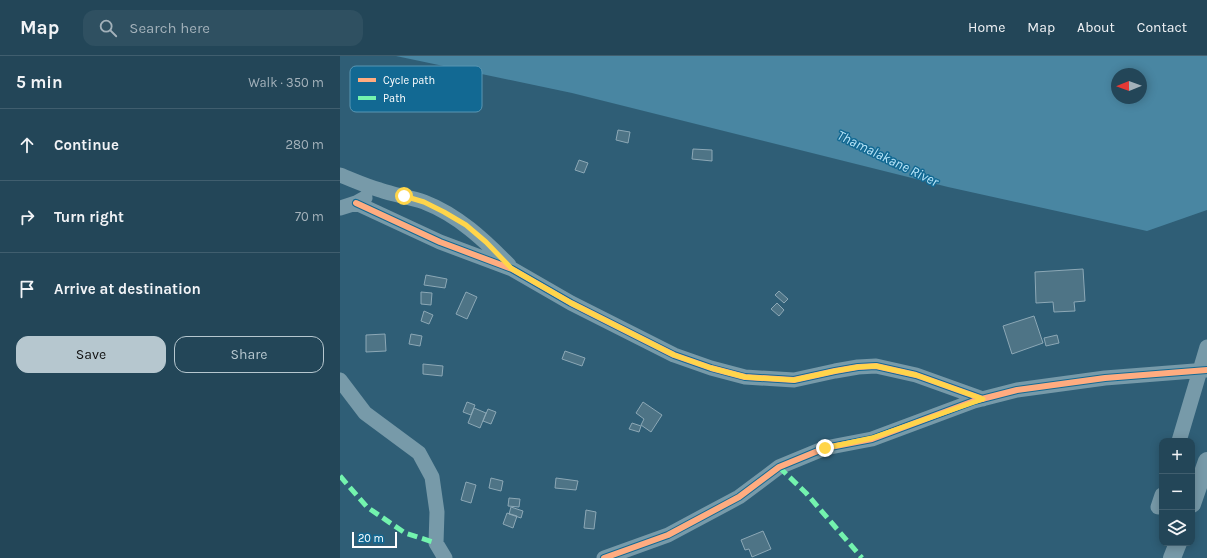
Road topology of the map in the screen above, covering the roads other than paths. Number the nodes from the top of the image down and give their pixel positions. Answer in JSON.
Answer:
{"nodes":[{"id":1,"x":340,"y":175,"type":"edge"},
{"id":2,"x":381,"y":190,"type":"junction"},
{"id":3,"x":356,"y":203,"type":"junction"},
{"id":4,"x":340,"y":208,"type":"edge"},
{"id":5,"x":512,"y":269,"type":"junction"},
{"id":6,"x":1207,"y":347,"type":"edge"},
{"id":7,"x":1204,"y":370,"type":"edge"},
{"id":8,"x":340,"y":380,"type":"edge"},
{"id":9,"x":983,"y":399,"type":"junction"},
{"id":10,"x":1180,"y":438,"type":"edge"},
{"id":11,"x":1207,"y":461,"type":"edge"},
{"id":12,"x":1195,"y":495,"type":"edge"},
{"id":13,"x":1177,"y":546,"type":"edge"},
{"id":14,"x":445,"y":558,"type":"edge"},
{"id":15,"x":604,"y":558,"type":"edge"},
{"id":16,"x":1172,"y":558,"type":"edge"}],
"edges":[{"from":1,"to":2,"type":"street"},
{"from":2,"to":3,"type":"street"},
{"from":2,"to":5,"type":"street"},
{"from":3,"to":4,"type":"street"},
{"from":3,"to":5,"type":"street"},
{"from":5,"to":9,"type":"street"},
{"from":6,"to":7,"type":"street"},
{"from":7,"to":9,"type":"street"},
{"from":7,"to":10,"type":"street"},
{"from":8,"to":14,"type":"street"},
{"from":9,"to":15,"type":"street"},
{"from":11,"to":12,"type":"street"},
{"from":13,"to":16,"type":"street"}]}
